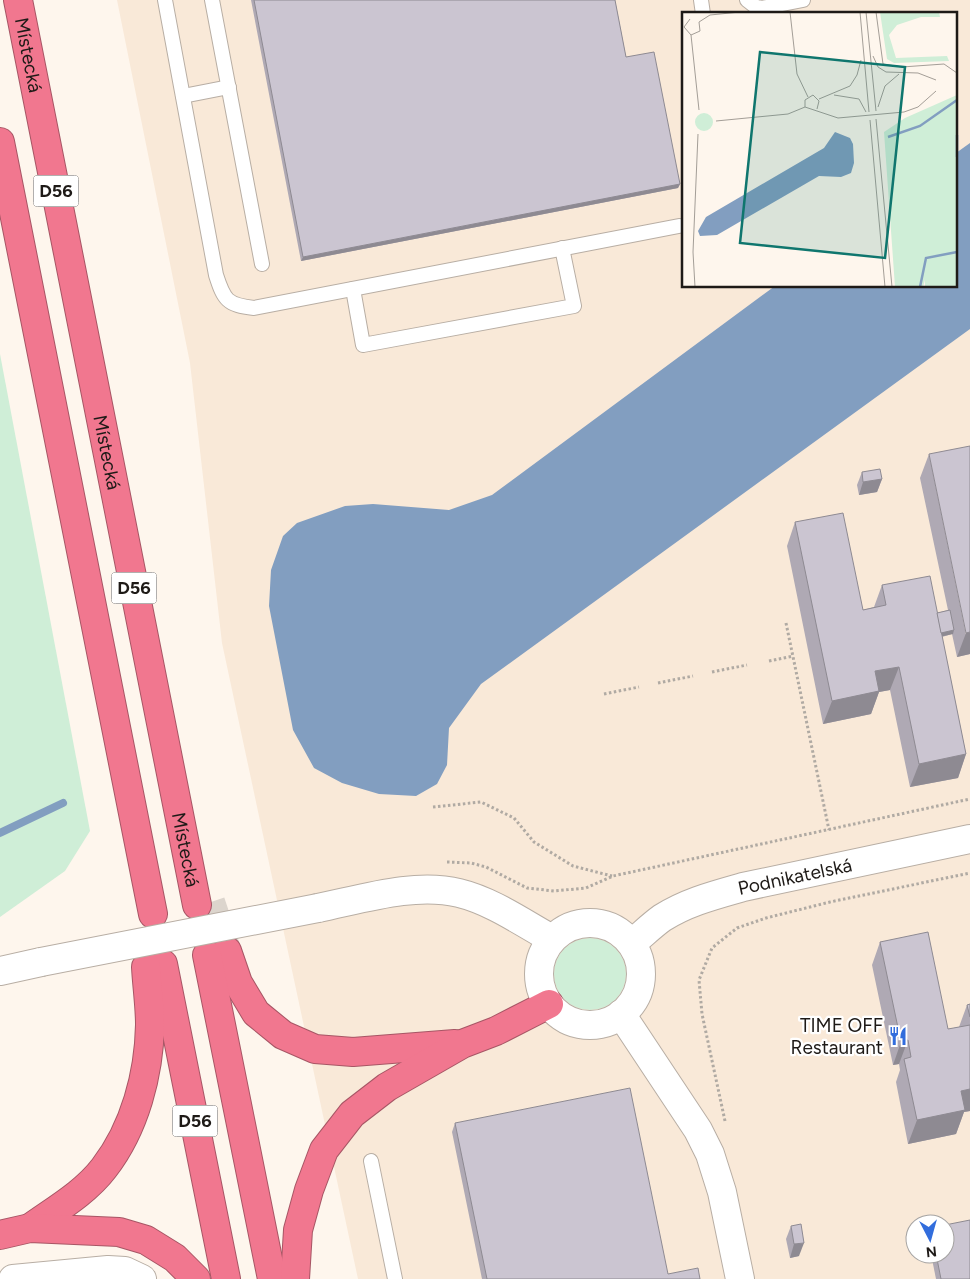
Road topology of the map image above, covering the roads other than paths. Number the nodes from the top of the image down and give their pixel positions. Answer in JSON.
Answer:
{"nodes":[{"id":1,"x":18,"y":0,"type":"edge"},
{"id":2,"x":165,"y":0,"type":"edge"},
{"id":3,"x":212,"y":0,"type":"edge"},
{"id":4,"x":747,"y":0,"type":"edge"},
{"id":5,"x":803,"y":0,"type":"edge"},
{"id":6,"x":229,"y":87,"type":"junction"},
{"id":7,"x":183,"y":96,"type":"junction"},
{"id":8,"x":0,"y":142,"type":"edge"},
{"id":9,"x":679,"y":226,"type":"dead end"},
{"id":10,"x":562,"y":248,"type":"junction"},
{"id":11,"x":262,"y":264,"type":"dead end"},
{"id":12,"x":353,"y":289,"type":"junction"},
{"id":13,"x":970,"y":839,"type":"edge"},
{"id":14,"x":204,"y":903,"type":"tunnel mouth"},
{"id":15,"x":148,"y":915,"type":"dead end"},
{"id":16,"x":552,"y":939,"type":"junction"},
{"id":17,"x":632,"y":943,"type":"junction"},
{"id":18,"x":0,"y":971,"type":"edge"},
{"id":19,"x":549,"y":1004,"type":"junction"},
{"id":20,"x":621,"y":1014,"type":"junction"},
{"id":21,"x":462,"y":1044,"type":"junction"},
{"id":22,"x":371,"y":1162,"type":"dead end"},
{"id":23,"x":30,"y":1228,"type":"junction"},
{"id":24,"x":0,"y":1235,"type":"edge"},
{"id":25,"x":13,"y":1279,"type":"edge"},
{"id":26,"x":142,"y":1279,"type":"edge"},
{"id":27,"x":196,"y":1279,"type":"edge"},
{"id":28,"x":226,"y":1279,"type":"edge"},
{"id":29,"x":272,"y":1279,"type":"edge"},
{"id":30,"x":295,"y":1279,"type":"edge"},
{"id":31,"x":395,"y":1279,"type":"edge"},
{"id":32,"x":740,"y":1279,"type":"edge"}],
"edges":[{"from":1,"to":14,"type":"highway","name":"Místecká","number":"D56"},
{"from":2,"to":7,"type":"lane"},
{"from":3,"to":6,"type":"lane"},
{"from":4,"to":5,"type":"lane"},
{"from":6,"to":7,"type":"lane"},
{"from":6,"to":11,"type":"lane"},
{"from":7,"to":12,"type":"lane"},
{"from":8,"to":15,"type":"highway","number":"D56"},
{"from":9,"to":10,"type":"lane"},
{"from":10,"to":12,"type":"lane"},
{"from":10,"to":12,"type":"lane"},
{"from":13,"to":17,"type":"street","name":"Podnikatelská"},
{"from":16,"to":17,"type":"street"},
{"from":16,"to":18,"type":"street","bridge":true},
{"from":16,"to":19,"type":"street"},
{"from":17,"to":20,"type":"street"},
{"from":19,"to":20,"type":"street"},
{"from":19,"to":21,"type":"highway"},
{"from":20,"to":32,"type":"street"},
{"from":21,"to":29,"type":"highway","number":"D56"},
{"from":21,"to":30,"type":"highway"},
{"from":22,"to":31,"type":"lane"},
{"from":23,"to":24,"type":"highway"},
{"from":23,"to":27,"type":"highway"},
{"from":23,"to":28,"type":"highway","number":"D56"},
{"from":25,"to":26,"type":"street"}]}
